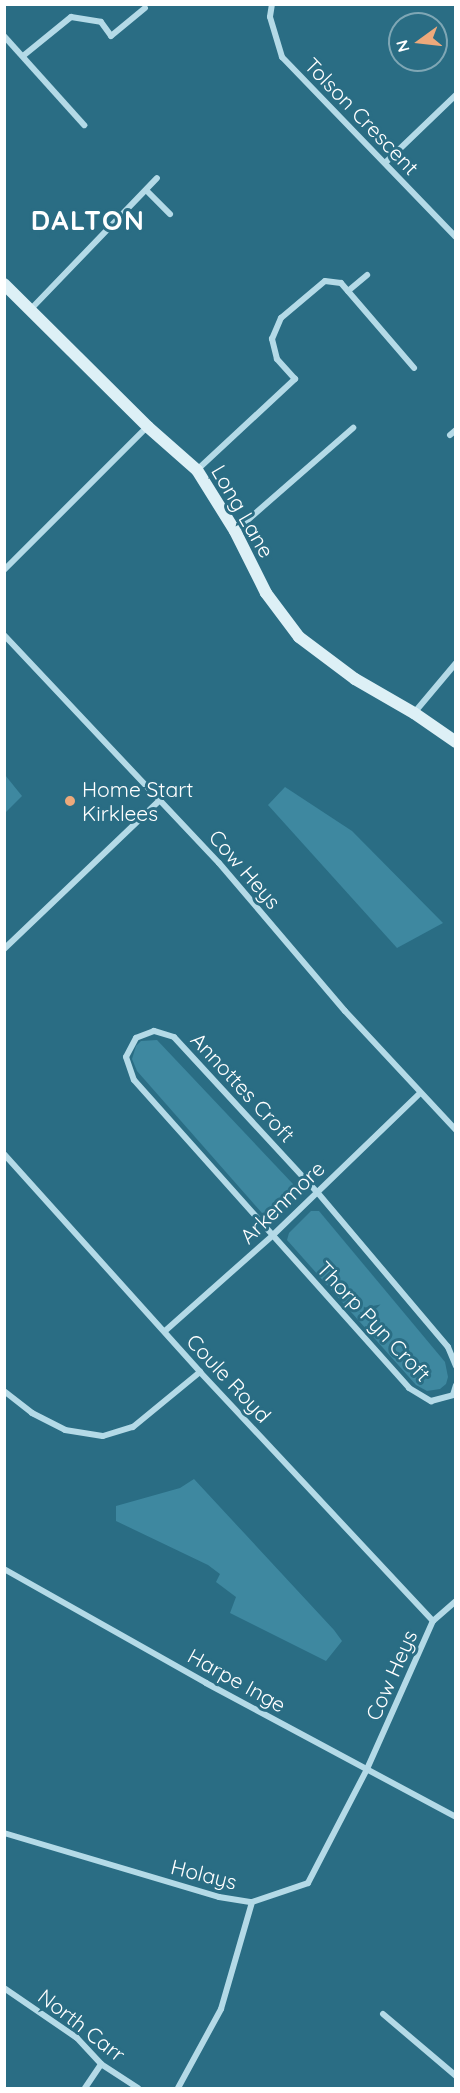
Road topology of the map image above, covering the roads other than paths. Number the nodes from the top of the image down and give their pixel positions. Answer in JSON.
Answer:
{"nodes":[{"id":1,"x":272,"y":4,"type":"edge"},
{"id":2,"x":145,"y":8,"type":"dead end"},
{"id":3,"x":4,"y":36,"type":"edge"},
{"id":4,"x":23,"y":56,"type":"junction"},
{"id":5,"x":456,"y":95,"type":"edge"},
{"id":6,"x":84,"y":125,"type":"dead end"},
{"id":7,"x":386,"y":163,"type":"junction"},
{"id":8,"x":157,"y":178,"type":"dead end"},
{"id":9,"x":146,"y":190,"type":"junction"},
{"id":10,"x":170,"y":214,"type":"dead end"},
{"id":11,"x":456,"y":237,"type":"edge"},
{"id":12,"x":367,"y":275,"type":"dead end"},
{"id":13,"x":4,"y":284,"type":"edge"},
{"id":14,"x":348,"y":291,"type":"junction"},
{"id":15,"x":30,"y":310,"type":"junction"},
{"id":16,"x":414,"y":368,"type":"dead end"},
{"id":17,"x":148,"y":427,"type":"junction"},
{"id":18,"x":353,"y":428,"type":"dead end"},
{"id":19,"x":197,"y":470,"type":"junction"},
{"id":20,"x":235,"y":531,"type":"junction"},
{"id":21,"x":4,"y":570,"type":"edge"},
{"id":22,"x":4,"y":635,"type":"edge"},
{"id":23,"x":456,"y":663,"type":"edge"},
{"id":24,"x":414,"y":713,"type":"junction"},
{"id":25,"x":456,"y":742,"type":"edge"},
{"id":26,"x":160,"y":800,"type":"junction"},
{"id":27,"x":4,"y":949,"type":"edge"},
{"id":28,"x":420,"y":1093,"type":"junction"},
{"id":29,"x":456,"y":1130,"type":"edge"},
{"id":30,"x":4,"y":1154,"type":"edge"},
{"id":31,"x":316,"y":1191,"type":"junction"},
{"id":32,"x":273,"y":1235,"type":"junction"},
{"id":33,"x":165,"y":1331,"type":"junction"},
{"id":34,"x":456,"y":1366,"type":"edge"},
{"id":35,"x":200,"y":1372,"type":"junction"},
{"id":36,"x":456,"y":1385,"type":"edge"},
{"id":37,"x":4,"y":1391,"type":"edge"},
{"id":38,"x":4,"y":1569,"type":"edge"},
{"id":39,"x":456,"y":1601,"type":"edge"},
{"id":40,"x":433,"y":1621,"type":"junction"},
{"id":41,"x":367,"y":1770,"type":"junction"},
{"id":42,"x":456,"y":1817,"type":"edge"},
{"id":43,"x":4,"y":1833,"type":"edge"},
{"id":44,"x":252,"y":1902,"type":"junction"},
{"id":45,"x":4,"y":1988,"type":"edge"},
{"id":46,"x":382,"y":2014,"type":"dead end"},
{"id":47,"x":101,"y":2064,"type":"junction"},
{"id":48,"x":456,"y":2076,"type":"edge"},
{"id":49,"x":85,"y":2088,"type":"edge"},
{"id":50,"x":138,"y":2088,"type":"edge"},
{"id":51,"x":178,"y":2088,"type":"edge"}],
"edges":[{"from":1,"to":7,"type":"street","name":"Tolson Crescent"},
{"from":2,"to":4,"type":"street"},
{"from":3,"to":4,"type":"street"},
{"from":4,"to":6,"type":"street"},
{"from":5,"to":7,"type":"street"},
{"from":7,"to":11,"type":"street","name":"Tolson Crescent"},
{"from":8,"to":9,"type":"street"},
{"from":9,"to":10,"type":"street"},
{"from":9,"to":15,"type":"street"},
{"from":12,"to":14,"type":"street"},
{"from":13,"to":15,"type":"street","name":"Long Lane"},
{"from":14,"to":16,"type":"street"},
{"from":14,"to":19,"type":"street"},
{"from":15,"to":17,"type":"street","name":"Long Lane"},
{"from":17,"to":19,"type":"street","name":"Long Lane"},
{"from":17,"to":21,"type":"street"},
{"from":18,"to":20,"type":"street"},
{"from":19,"to":20,"type":"street","name":"Long Lane"},
{"from":20,"to":24,"type":"street","name":"Long Lane"},
{"from":22,"to":26,"type":"street","name":"Cow Heys"},
{"from":23,"to":24,"type":"street"},
{"from":24,"to":25,"type":"street","name":"Long Lane"},
{"from":26,"to":27,"type":"street"},
{"from":26,"to":28,"type":"street","name":"Cow Heys"},
{"from":28,"to":29,"type":"street","name":"Cow Heys"},
{"from":28,"to":31,"type":"street","name":"Arkenmore"},
{"from":30,"to":33,"type":"street","name":"Coule Royd"},
{"from":31,"to":32,"type":"street","name":"Arkenmore"},
{"from":31,"to":32,"type":"street","name":"Annottes Croft"},
{"from":31,"to":34,"type":"street","name":"Thorp Pyn Croft"},
{"from":32,"to":33,"type":"street","name":"Arkenmore"},
{"from":32,"to":36,"type":"street","name":"Thorp Pyn Croft"},
{"from":33,"to":35,"type":"street","name":"Coule Royd"},
{"from":35,"to":37,"type":"street"},
{"from":35,"to":40,"type":"street","name":"Coule Royd"},
{"from":38,"to":41,"type":"street","name":"Harpe Inge"},
{"from":39,"to":40,"type":"street","name":"Cow Heys"},
{"from":40,"to":41,"type":"street","name":"Cow Heys"},
{"from":41,"to":42,"type":"street","name":"Harpe Inge"},
{"from":41,"to":44,"type":"street","name":"Holays"},
{"from":43,"to":44,"type":"street","name":"Holays"},
{"from":44,"to":51,"type":"street"},
{"from":45,"to":47,"type":"street","name":"North Carr"},
{"from":46,"to":48,"type":"street"},
{"from":47,"to":49,"type":"street"},
{"from":47,"to":50,"type":"street","name":"North Carr"}]}
